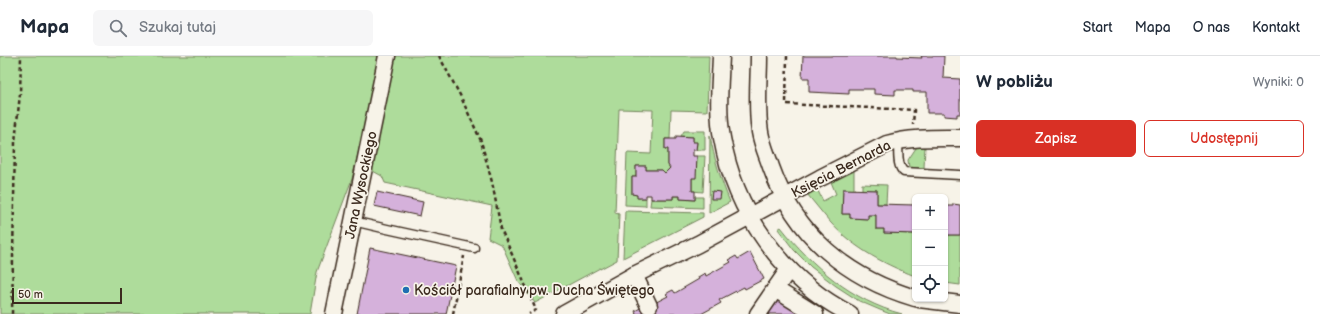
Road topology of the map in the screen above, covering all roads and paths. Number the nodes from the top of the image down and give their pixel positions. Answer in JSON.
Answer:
{"nodes":[{"id":1,"x":21,"y":56,"type":"edge"},
{"id":2,"x":387,"y":56,"type":"edge"},
{"id":3,"x":439,"y":56,"type":"edge"},
{"id":4,"x":721,"y":56,"type":"edge"},
{"id":5,"x":759,"y":56,"type":"edge"},
{"id":6,"x":787,"y":56,"type":"edge"},
{"id":7,"x":913,"y":127,"type":"dead end"},
{"id":8,"x":960,"y":138,"type":"edge"},
{"id":9,"x":898,"y":141,"type":"junction"},
{"id":10,"x":960,"y":175,"type":"edge"},
{"id":11,"x":784,"y":198,"type":"junction"},
{"id":12,"x":750,"y":216,"type":"junction"},
{"id":13,"x":353,"y":220,"type":"junction"},
{"id":14,"x":470,"y":247,"type":"joint"},
{"id":15,"x":789,"y":270,"type":"junction"},
{"id":16,"x":634,"y":275,"type":"junction"},
{"id":17,"x":775,"y":289,"type":"junction"},
{"id":18,"x":912,"y":297,"type":"edge"},
{"id":19,"x":944,"y":302,"type":"edge"},
{"id":20,"x":960,"y":304,"type":"edge"},
{"id":21,"x":649,"y":306,"type":"dead end"},
{"id":22,"x":12,"y":314,"type":"edge"},
{"id":23,"x":334,"y":314,"type":"edge"},
{"id":24,"x":453,"y":314,"type":"edge"},
{"id":25,"x":529,"y":314,"type":"edge"},
{"id":26,"x":564,"y":314,"type":"edge"},
{"id":27,"x":758,"y":314,"type":"edge"},
{"id":28,"x":815,"y":314,"type":"edge"},
{"id":29,"x":850,"y":314,"type":"edge"}],
"edges":[{"from":1,"to":22,"type":"path"},
{"from":2,"to":13,"type":"street","name":"Jana Wysockiego"},
{"from":3,"to":25,"type":"path"},
{"from":4,"to":12,"type":"street"},
{"from":5,"to":11,"type":"street"},
{"from":6,"to":7,"type":"path"},
{"from":8,"to":9,"type":"street","name":"Księcia Bernarda"},
{"from":9,"to":10,"type":"lane"},
{"from":9,"to":11,"type":"street","name":"Księcia Bernarda"},
{"from":11,"to":12,"type":"street","name":"Księcia Bernarda"},
{"from":11,"to":18,"type":"street"},
{"from":12,"to":15,"type":"street"},
{"from":12,"to":16,"type":"street","name":"Księcia Bernarda"},
{"from":13,"to":14,"type":"lane"},
{"from":13,"to":23,"type":"street","name":"Jana Wysockiego"},
{"from":14,"to":24,"type":"path"},
{"from":15,"to":17,"type":"street"},
{"from":15,"to":29,"type":"street"},
{"from":16,"to":21,"type":"street"},
{"from":16,"to":26,"type":"street","name":"Księcia Bernarda"},
{"from":17,"to":27,"type":"street"},
{"from":17,"to":28,"type":"street"},
{"from":19,"to":20,"type":"street"}]}
